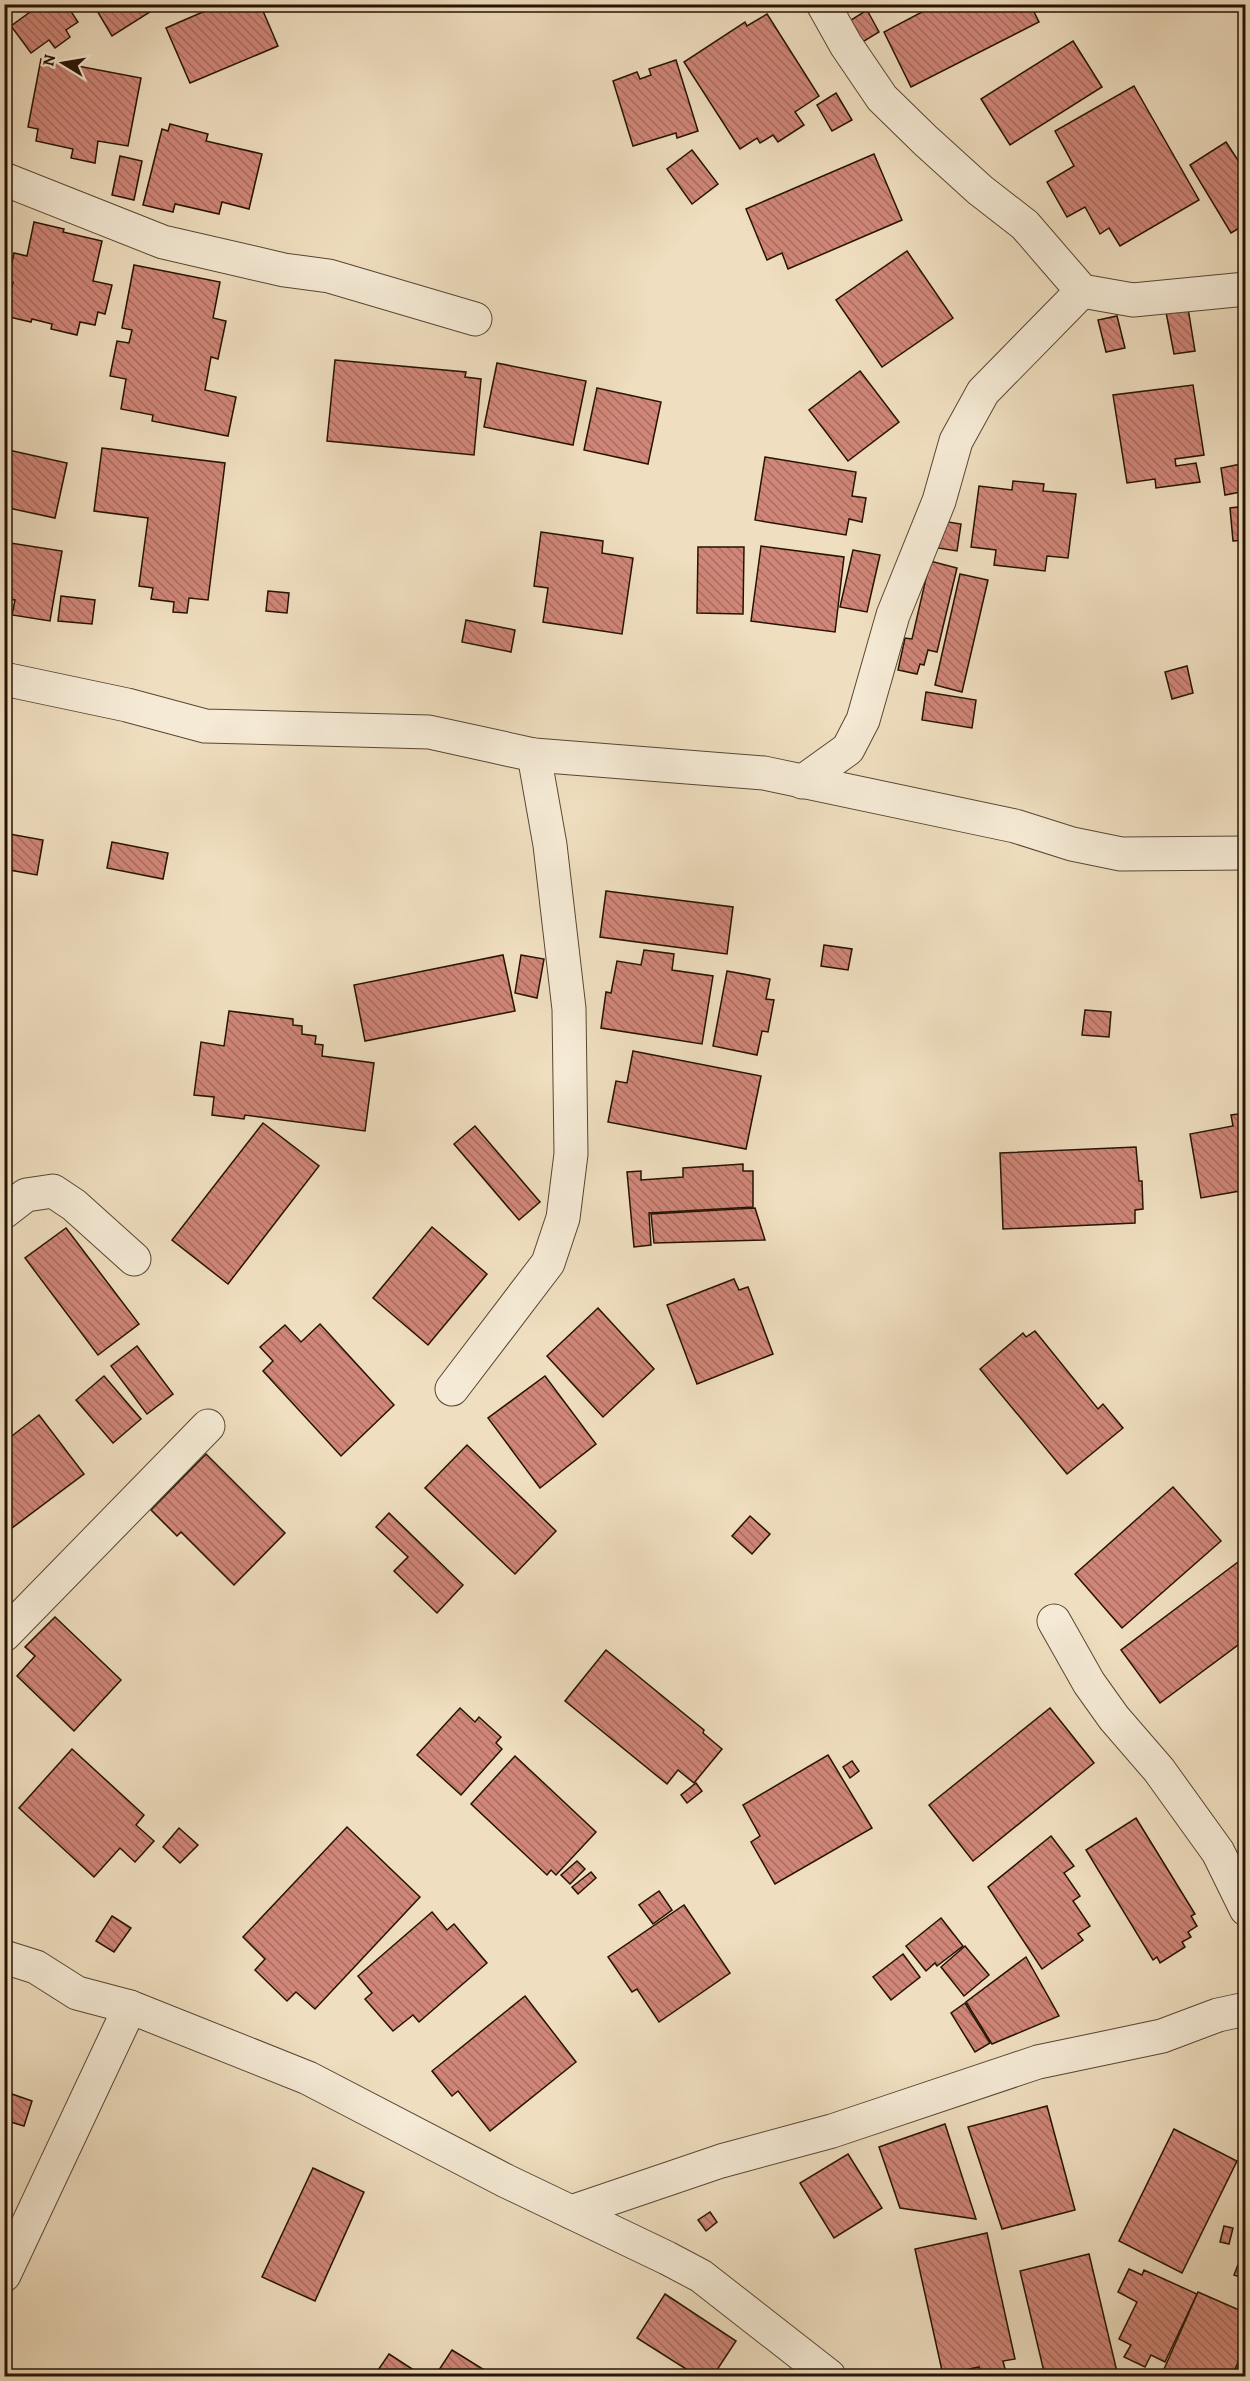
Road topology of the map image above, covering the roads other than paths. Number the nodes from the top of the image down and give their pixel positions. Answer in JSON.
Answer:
{"nodes":[{"id":1,"x":823,"y":4,"type":"edge"},
{"id":2,"x":4,"y":179,"type":"edge"},
{"id":3,"x":1245,"y":290,"type":"edge"},
{"id":4,"x":1082,"y":291,"type":"junction"},
{"id":5,"x":475,"y":319,"type":"dead end"},
{"id":6,"x":4,"y":679,"type":"edge"},
{"id":7,"x":534,"y":755,"type":"junction"},
{"id":8,"x":802,"y":782,"type":"junction"},
{"id":9,"x":1245,"y":853,"type":"edge"},
{"id":10,"x":4,"y":1212,"type":"edge"},
{"id":11,"x":134,"y":1259,"type":"dead end"},
{"id":12,"x":452,"y":1389,"type":"dead end"},
{"id":13,"x":208,"y":1426,"type":"dead end"},
{"id":14,"x":1054,"y":1620,"type":"dead end"},
{"id":15,"x":4,"y":1635,"type":"edge"},
{"id":16,"x":1245,"y":1909,"type":"edge"},
{"id":17,"x":4,"y":1957,"type":"edge"},
{"id":18,"x":130,"y":2007,"type":"junction"},
{"id":19,"x":1245,"y":2008,"type":"edge"},
{"id":20,"x":571,"y":2212,"type":"junction"},
{"id":21,"x":4,"y":2275,"type":"edge"},
{"id":22,"x":829,"y":2376,"type":"edge"}],
"edges":[{"from":1,"to":4,"type":"street"},
{"from":2,"to":5,"type":"street"},
{"from":3,"to":4,"type":"street"},
{"from":4,"to":8,"type":"street"},
{"from":6,"to":7,"type":"street"},
{"from":7,"to":8,"type":"street"},
{"from":7,"to":12,"type":"street"},
{"from":8,"to":9,"type":"street"},
{"from":10,"to":11,"type":"street"},
{"from":13,"to":15,"type":"street"},
{"from":14,"to":16,"type":"street"},
{"from":17,"to":18,"type":"street"},
{"from":18,"to":20,"type":"street"},
{"from":18,"to":21,"type":"street"},
{"from":19,"to":20,"type":"street"},
{"from":20,"to":22,"type":"street"}]}
